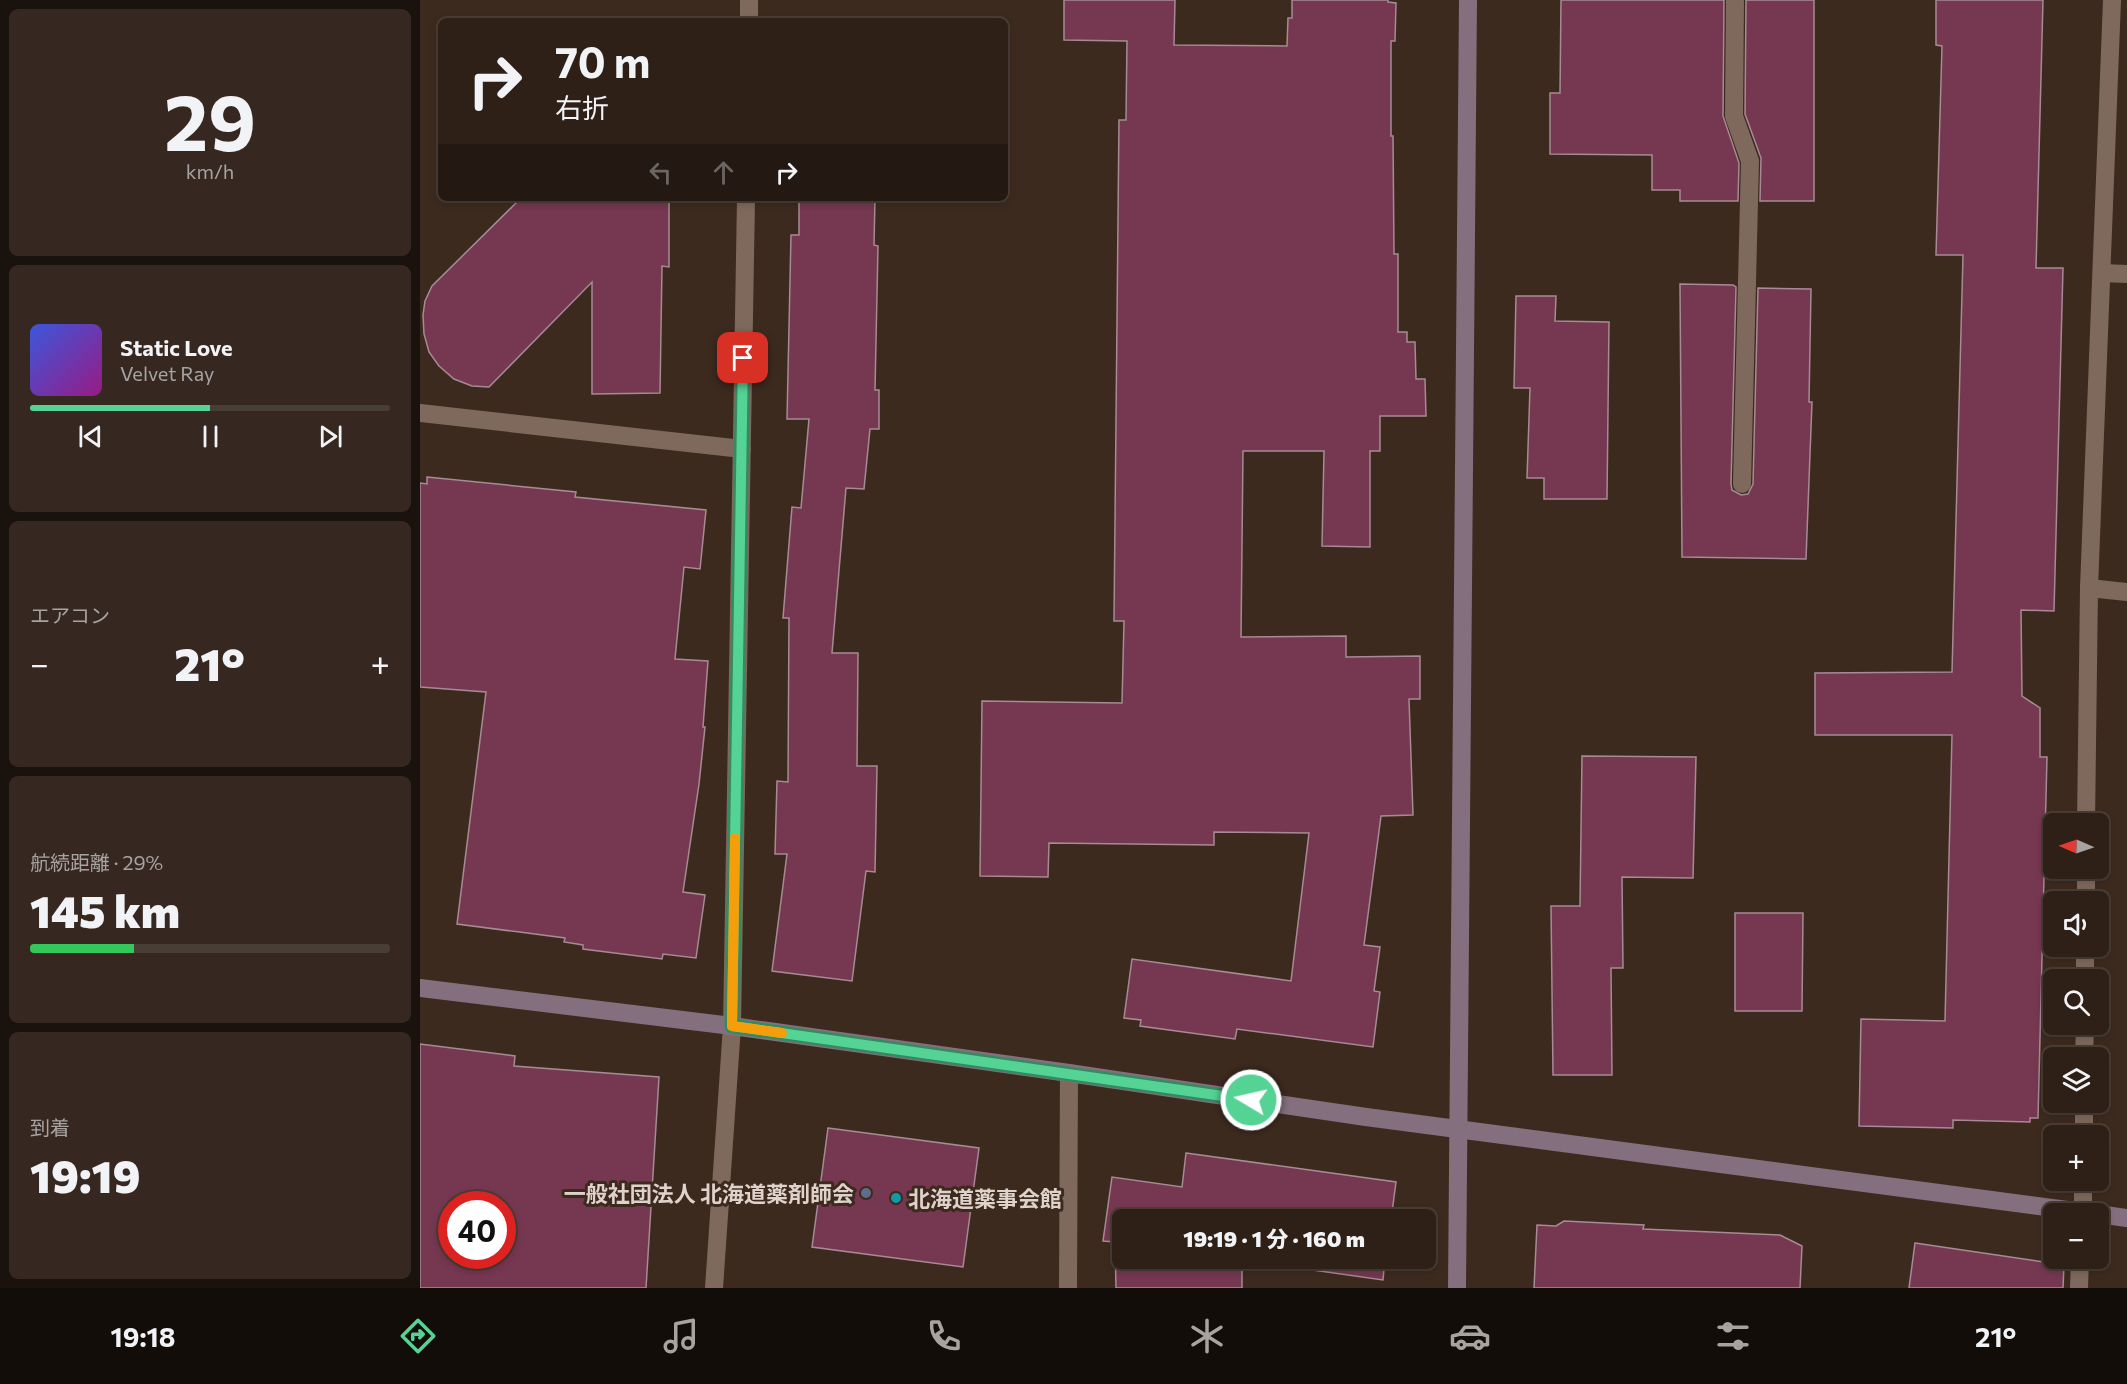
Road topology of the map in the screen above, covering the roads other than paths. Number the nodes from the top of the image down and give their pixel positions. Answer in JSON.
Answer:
{"nodes":[{"id":1,"x":749,"y":0,"type":"edge"},
{"id":2,"x":1468,"y":0,"type":"edge"},
{"id":3,"x":1735,"y":0,"type":"edge"},
{"id":4,"x":2112,"y":0,"type":"edge"},
{"id":5,"x":749,"y":18,"type":"edge"},
{"id":6,"x":2118,"y":50,"type":"edge"},
{"id":7,"x":746,"y":201,"type":"edge"},
{"id":8,"x":2102,"y":273,"type":"junction"},
{"id":9,"x":2127,"y":274,"type":"edge"},
{"id":10,"x":420,"y":413,"type":"edge"},
{"id":11,"x":742,"y":449,"type":"junction"},
{"id":12,"x":1742,"y":484,"type":"dead end"},
{"id":13,"x":2089,"y":588,"type":"junction"},
{"id":14,"x":2127,"y":592,"type":"edge"},
{"id":15,"x":2086,"y":813,"type":"edge"},
{"id":16,"x":420,"y":988,"type":"edge"},
{"id":17,"x":732,"y":1026,"type":"junction"},
{"id":18,"x":1069,"y":1073,"type":"junction"},
{"id":19,"x":1459,"y":1129,"type":"junction"},
{"id":20,"x":2043,"y":1207,"type":"edge"},
{"id":21,"x":2109,"y":1216,"type":"edge"},
{"id":22,"x":2127,"y":1218,"type":"edge"},
{"id":23,"x":2080,"y":1269,"type":"edge"},
{"id":24,"x":714,"y":1288,"type":"edge"},
{"id":25,"x":1068,"y":1288,"type":"edge"},
{"id":26,"x":1457,"y":1288,"type":"edge"},
{"id":27,"x":2079,"y":1288,"type":"edge"}],
"edges":[{"from":1,"to":5,"type":"street"},
{"from":2,"to":19,"type":"street"},
{"from":3,"to":12,"type":"street"},
{"from":4,"to":6,"type":"street"},
{"from":6,"to":8,"type":"street"},
{"from":7,"to":11,"type":"street"},
{"from":8,"to":9,"type":"street"},
{"from":8,"to":13,"type":"street"},
{"from":10,"to":11,"type":"street"},
{"from":11,"to":17,"type":"street"},
{"from":13,"to":14,"type":"street"},
{"from":13,"to":15,"type":"street"},
{"from":16,"to":17,"type":"street"},
{"from":17,"to":18,"type":"street"},
{"from":17,"to":24,"type":"street"},
{"from":18,"to":19,"type":"street"},
{"from":18,"to":25,"type":"street"},
{"from":19,"to":20,"type":"street"},
{"from":19,"to":26,"type":"street"},
{"from":21,"to":22,"type":"street"},
{"from":23,"to":27,"type":"street"}]}
